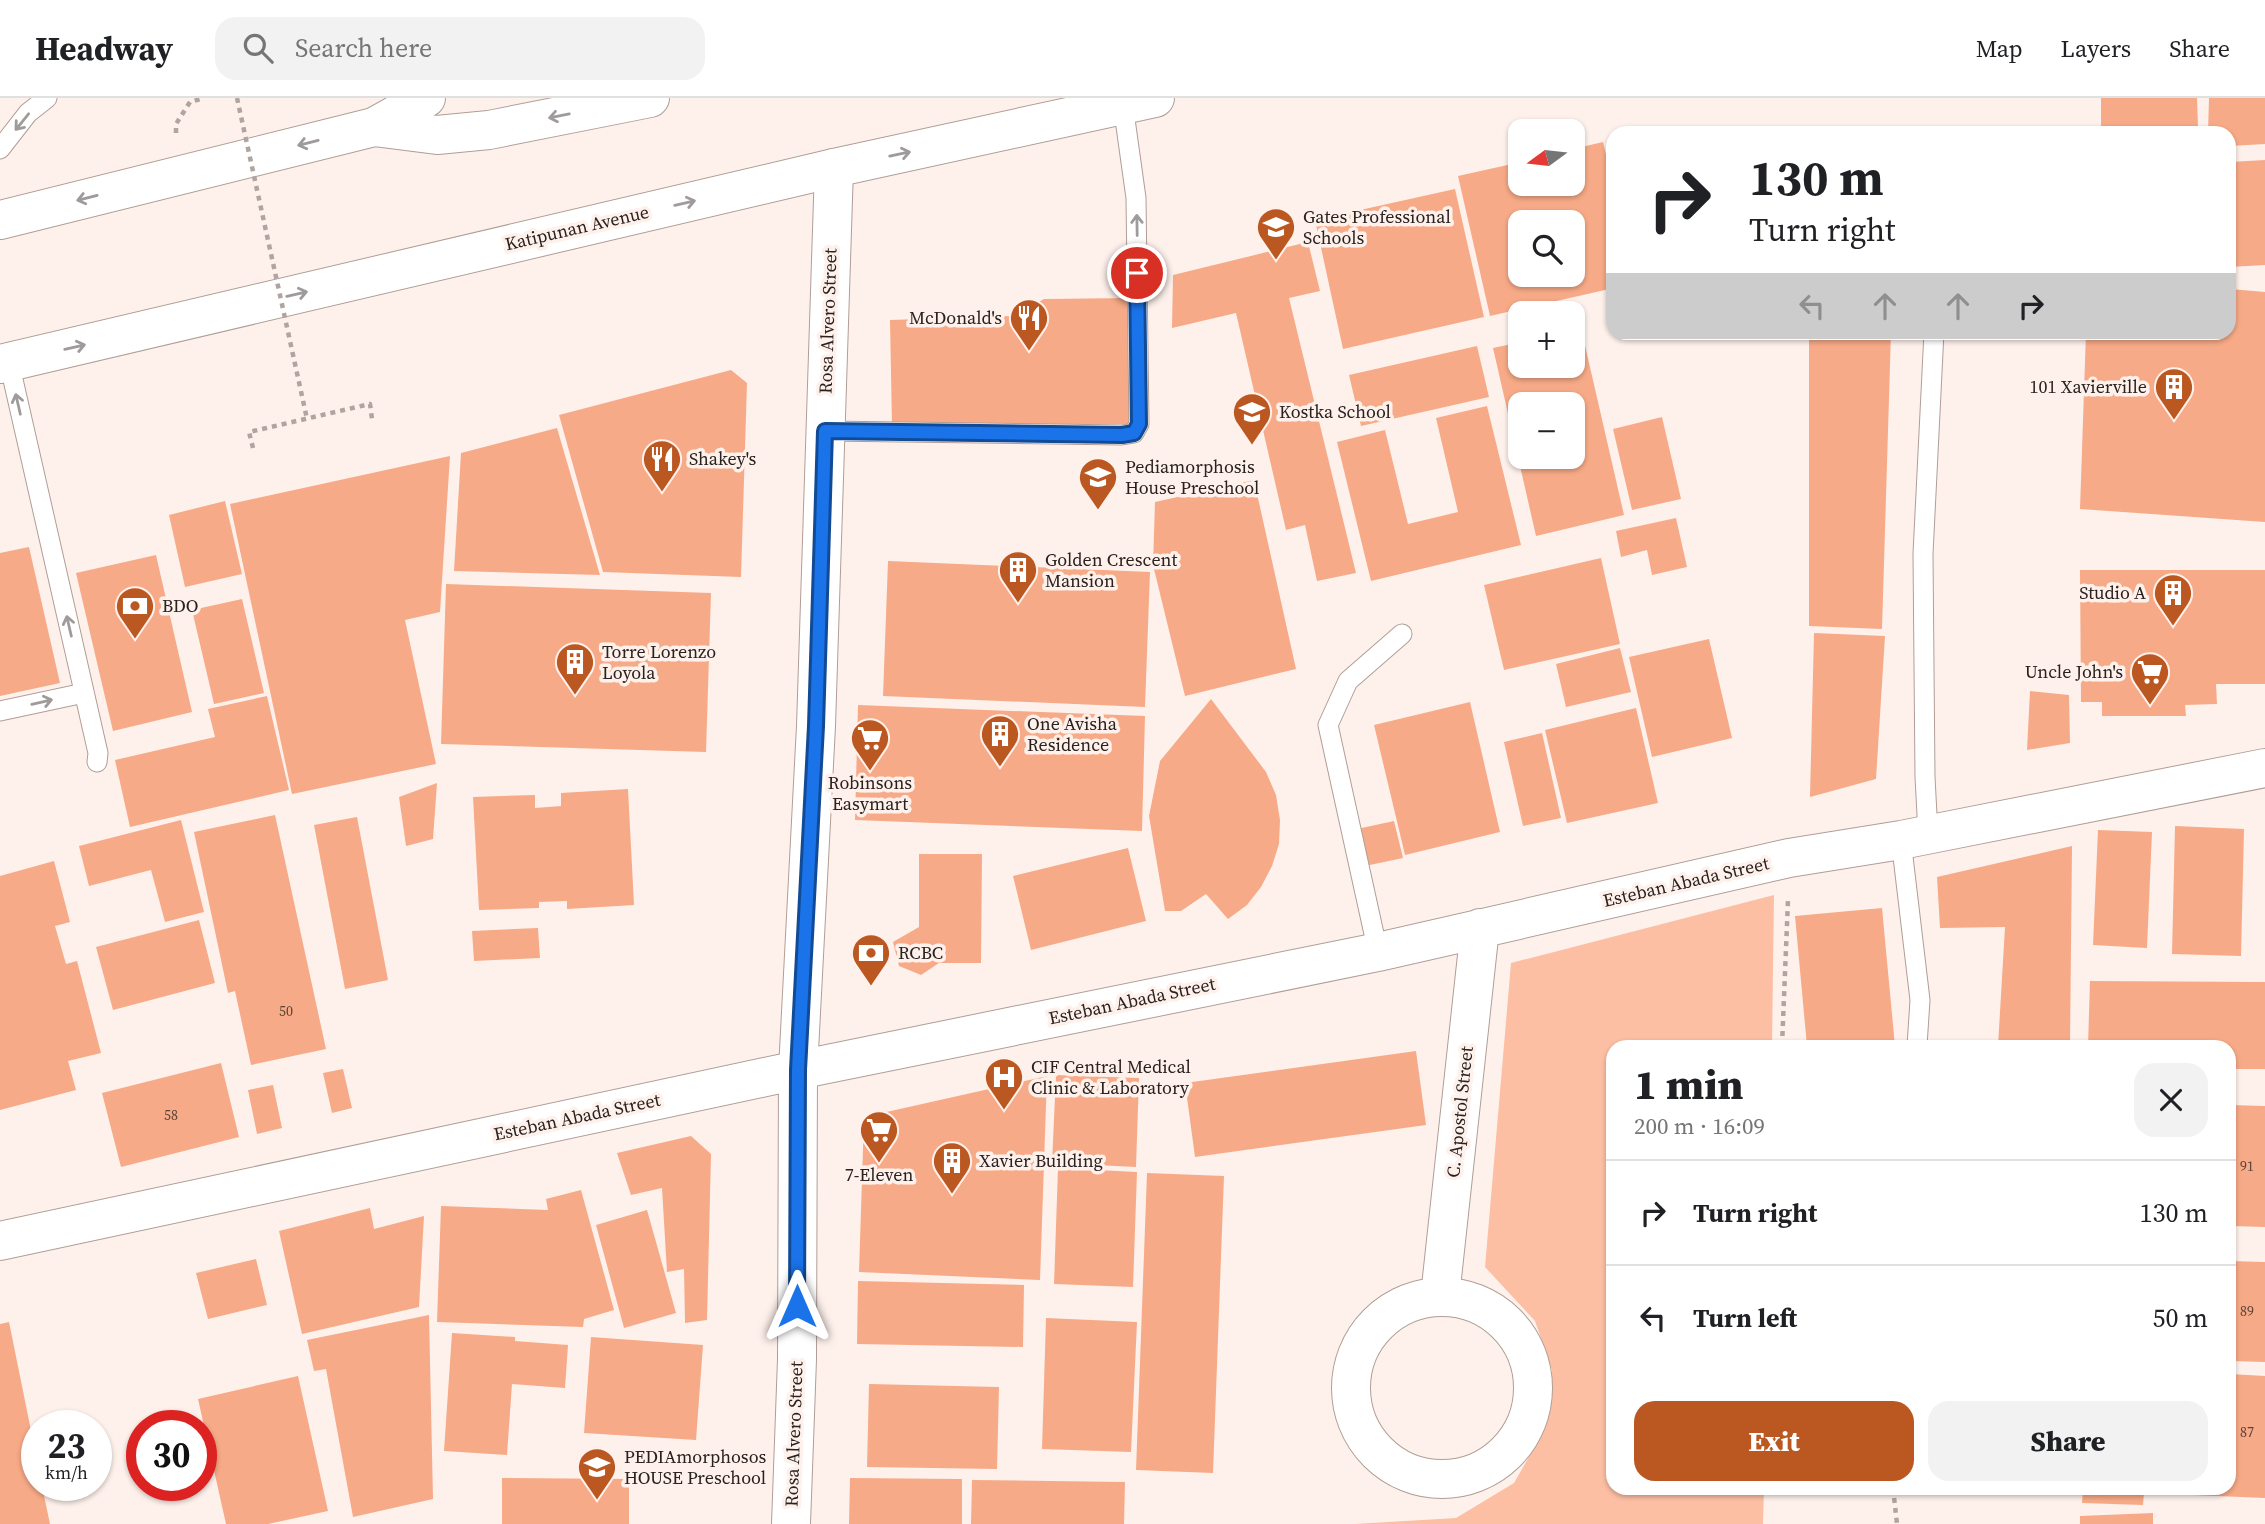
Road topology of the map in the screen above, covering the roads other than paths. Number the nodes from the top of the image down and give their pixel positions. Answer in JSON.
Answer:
{"nodes":[{"id":1,"x":47,"y":98,"type":"edge"},
{"id":2,"x":426,"y":98,"type":"edge"},
{"id":3,"x":650,"y":98,"type":"edge"},
{"id":4,"x":1139,"y":102,"type":"edge"},
{"id":5,"x":374,"y":127,"type":"junction"},
{"id":6,"x":0,"y":149,"type":"edge"},
{"id":7,"x":834,"y":168,"type":"junction"},
{"id":8,"x":0,"y":220,"type":"edge"},
{"id":9,"x":1934,"y":340,"type":"edge"},
{"id":10,"x":4,"y":363,"type":"edge"},
{"id":11,"x":825,"y":431,"type":"junction"},
{"id":12,"x":1402,"y":634,"type":"dead end"},
{"id":13,"x":84,"y":692,"type":"junction"},
{"id":14,"x":0,"y":711,"type":"edge"},
{"id":15,"x":97,"y":762,"type":"dead end"},
{"id":16,"x":2265,"y":768,"type":"edge"},
{"id":17,"x":1914,"y":837,"type":"junction"},
{"id":18,"x":1480,"y":928,"type":"junction"},
{"id":19,"x":1378,"y":952,"type":"junction"},
{"id":20,"x":1917,"y":1040,"type":"edge"},
{"id":21,"x":798,"y":1070,"type":"junction"},
{"id":22,"x":0,"y":1241,"type":"edge"},
{"id":23,"x":1440,"y":1296,"type":"junction"},
{"id":24,"x":791,"y":1524,"type":"edge"}],
"edges":[{"from":1,"to":6,"type":"lane","one_way":true},
{"from":2,"to":5,"type":"street"},
{"from":3,"to":5,"type":"street","one_way":true},
{"from":7,"to":4,"type":"street","name":"Katipunan Avenue","one_way":true},
{"from":11,"to":4,"type":"lane","one_way":true},
{"from":5,"to":8,"type":"street","one_way":true},
{"from":10,"to":7,"type":"street","name":"Katipunan Avenue","one_way":true},
{"from":7,"to":11,"type":"street","name":"Rosa Alvero Street"},
{"from":9,"to":17,"type":"lane"},
{"from":13,"to":10,"type":"lane","one_way":true},
{"from":11,"to":21,"type":"street","name":"Rosa Alvero Street"},
{"from":12,"to":19,"type":"lane"},
{"from":14,"to":13,"type":"lane","one_way":true},
{"from":13,"to":15,"type":"lane"},
{"from":16,"to":17,"type":"street","name":"Esteban Abada Street"},
{"from":17,"to":18,"type":"street","name":"Esteban Abada Street"},
{"from":17,"to":20,"type":"lane"},
{"from":18,"to":19,"type":"street","name":"Esteban Abada Street"},
{"from":18,"to":23,"type":"street","name":"C. Apostol Street"},
{"from":19,"to":21,"type":"street","name":"Esteban Abada Street"},
{"from":21,"to":22,"type":"street","name":"Esteban Abada Street"},
{"from":21,"to":24,"type":"street","name":"Rosa Alvero Street"},
{"from":23,"to":23,"type":"street"}]}
